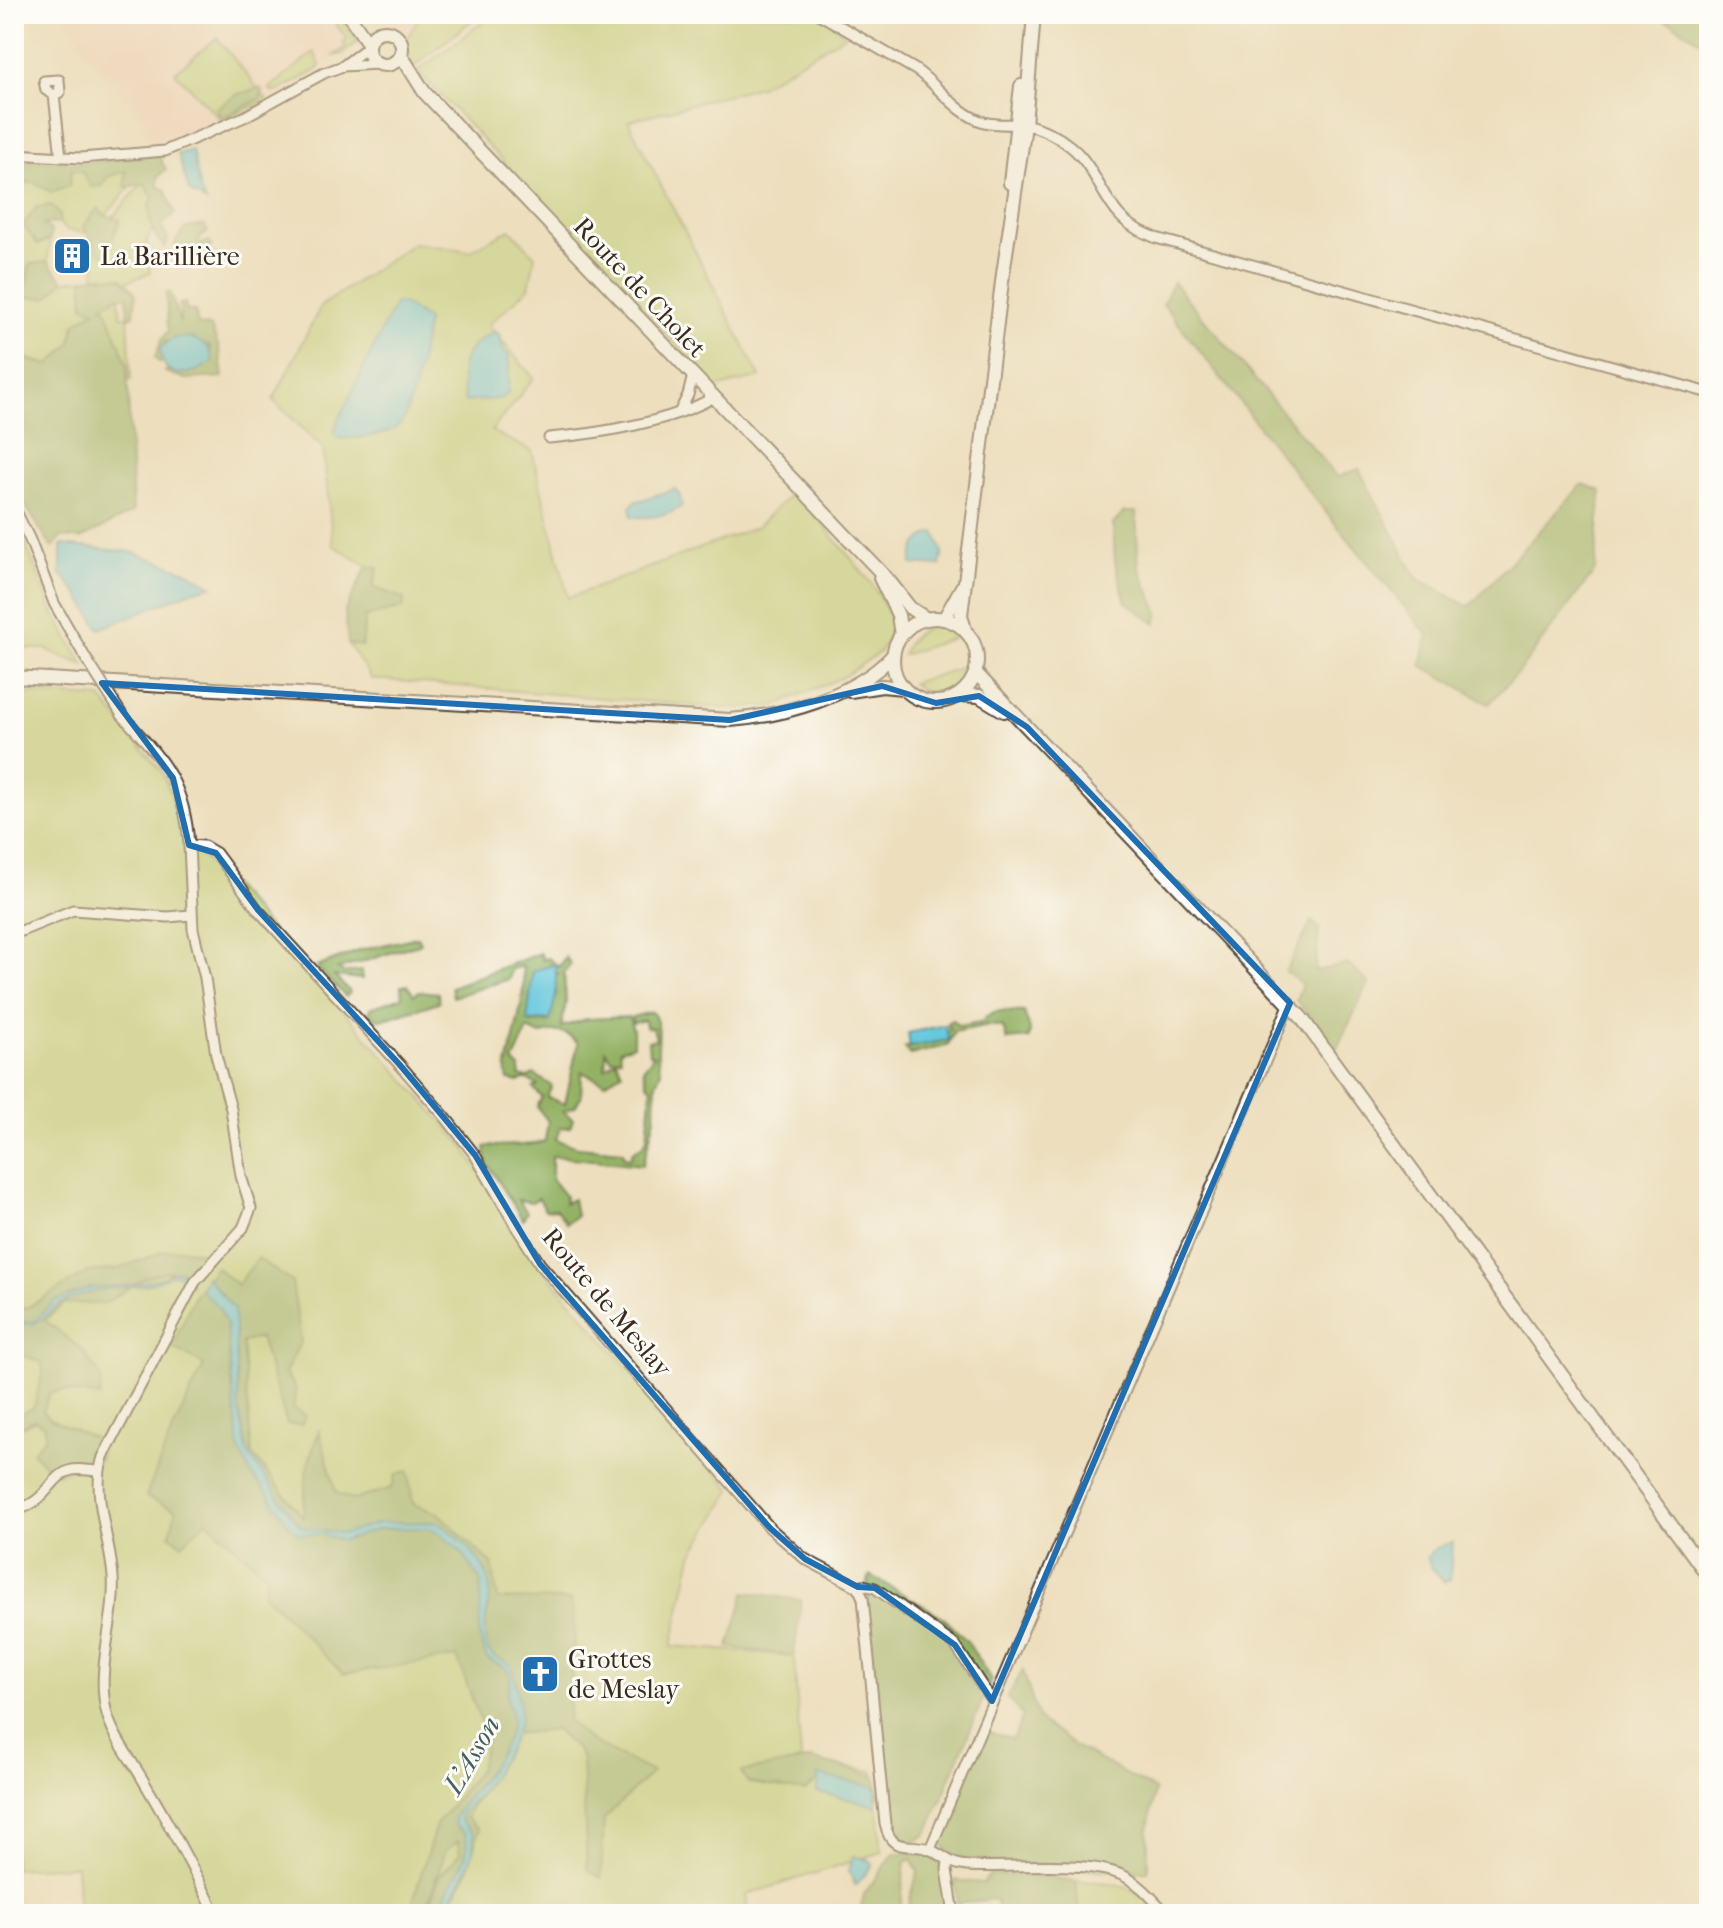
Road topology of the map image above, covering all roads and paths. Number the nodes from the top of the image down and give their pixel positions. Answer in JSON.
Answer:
{"nodes":[{"id":1,"x":351,"y":14,"type":"edge"},
{"id":2,"x":819,"y":14,"type":"edge"},
{"id":3,"x":1033,"y":17,"type":"edge"},
{"id":4,"x":380,"y":31,"type":"junction"},
{"id":5,"x":368,"y":45,"type":"junction"},
{"id":6,"x":401,"y":55,"type":"junction"},
{"id":7,"x":383,"y":65,"type":"junction"},
{"id":8,"x":343,"y":66,"type":"junction"},
{"id":9,"x":425,"y":93,"type":"junction"},
{"id":10,"x":54,"y":95,"type":"dead end"},
{"id":11,"x":1020,"y":125,"type":"junction"},
{"id":12,"x":14,"y":154,"type":"edge"},
{"id":13,"x":61,"y":157,"type":"junction"},
{"id":14,"x":693,"y":375,"type":"junction"},
{"id":15,"x":1709,"y":393,"type":"edge"},
{"id":16,"x":714,"y":397,"type":"junction"},
{"id":17,"x":680,"y":411,"type":"junction"},
{"id":18,"x":549,"y":438,"type":"dead end"},
{"id":19,"x":14,"y":507,"type":"edge"},
{"id":20,"x":867,"y":559,"type":"junction"},
{"id":21,"x":965,"y":581,"type":"junction"},
{"id":22,"x":927,"y":619,"type":"junction"},
{"id":23,"x":944,"y":619,"type":"junction"},
{"id":24,"x":965,"y":630,"type":"junction"},
{"id":25,"x":901,"y":635,"type":"junction"},
{"id":26,"x":893,"y":655,"type":"junction"},
{"id":27,"x":976,"y":673,"type":"junction"},
{"id":28,"x":14,"y":677,"type":"edge"},
{"id":29,"x":903,"y":688,"type":"junction"},
{"id":30,"x":835,"y":693,"type":"junction"},
{"id":31,"x":960,"y":695,"type":"junction"},
{"id":32,"x":1027,"y":727,"type":"junction"},
{"id":33,"x":189,"y":845,"type":"junction"},
{"id":34,"x":191,"y":915,"type":"junction"},
{"id":35,"x":14,"y":934,"type":"edge"},
{"id":36,"x":1290,"y":1003,"type":"junction"},
{"id":37,"x":99,"y":1471,"type":"junction"},
{"id":38,"x":14,"y":1503,"type":"edge"},
{"id":39,"x":1709,"y":1577,"type":"edge"},
{"id":40,"x":858,"y":1587,"type":"junction"},
{"id":41,"x":992,"y":1701,"type":"junction"},
{"id":42,"x":930,"y":1849,"type":"junction"},
{"id":43,"x":948,"y":1862,"type":"junction"},
{"id":44,"x":216,"y":1914,"type":"edge"},
{"id":45,"x":954,"y":1914,"type":"edge"},
{"id":46,"x":1167,"y":1914,"type":"edge"}],
"edges":[{"from":1,"to":4,"type":"main road"},
{"from":1,"to":5,"type":"main road"},
{"from":2,"to":11,"type":"street"},
{"from":3,"to":11,"type":"main road"},
{"from":4,"to":5,"type":"main road"},
{"from":4,"to":6,"type":"main road"},
{"from":5,"to":7,"type":"main road"},
{"from":5,"to":8,"type":"street"},
{"from":6,"to":7,"type":"main road"},
{"from":6,"to":9,"type":"main road","name":"Route de Cholet"},
{"from":7,"to":8,"type":"street"},
{"from":7,"to":9,"type":"main road","name":"Route de Cholet"},
{"from":8,"to":13,"type":"street"},
{"from":9,"to":14,"type":"main road","name":"Route de Cholet"},
{"from":10,"to":13,"type":"street"},
{"from":11,"to":15,"type":"street"},
{"from":11,"to":21,"type":"main road"},
{"from":12,"to":13,"type":"street"},
{"from":14,"to":16,"type":"main road","name":"Route de Cholet"},
{"from":14,"to":17,"type":"street"},
{"from":16,"to":17,"type":"street"},
{"from":16,"to":20,"type":"main road","name":"Route de Cholet"},
{"from":17,"to":18,"type":"street"},
{"from":19,"to":33,"type":"street","bridge":true},
{"from":20,"to":22,"type":"main road"},
{"from":20,"to":25,"type":"main road"},
{"from":21,"to":23,"type":"main road"},
{"from":21,"to":24,"type":"main road"},
{"from":22,"to":23,"type":"main road"},
{"from":22,"to":25,"type":"main road"},
{"from":23,"to":24,"type":"main road"},
{"from":24,"to":27,"type":"main road"},
{"from":25,"to":26,"type":"main road"},
{"from":26,"to":29,"type":"main road"},
{"from":26,"to":30,"type":"main road"},
{"from":27,"to":31,"type":"main road"},
{"from":27,"to":32,"type":"main road"},
{"from":28,"to":30,"type":"main road"},
{"from":29,"to":30,"type":"main road"},
{"from":29,"to":31,"type":"main road"},
{"from":31,"to":32,"type":"main road"},
{"from":32,"to":36,"type":"main road"},
{"from":33,"to":34,"type":"street"},
{"from":33,"to":40,"type":"street","name":"Route de Meslay"},
{"from":34,"to":35,"type":"street"},
{"from":34,"to":37,"type":"street"},
{"from":36,"to":39,"type":"main road"},
{"from":36,"to":41,"type":"street"},
{"from":37,"to":38,"type":"street"},
{"from":37,"to":44,"type":"street"},
{"from":40,"to":41,"type":"street","name":"Route de Meslay"},
{"from":40,"to":42,"type":"street"},
{"from":41,"to":42,"type":"street"},
{"from":42,"to":43,"type":"street"},
{"from":43,"to":45,"type":"street"},
{"from":43,"to":46,"type":"street"}]}
